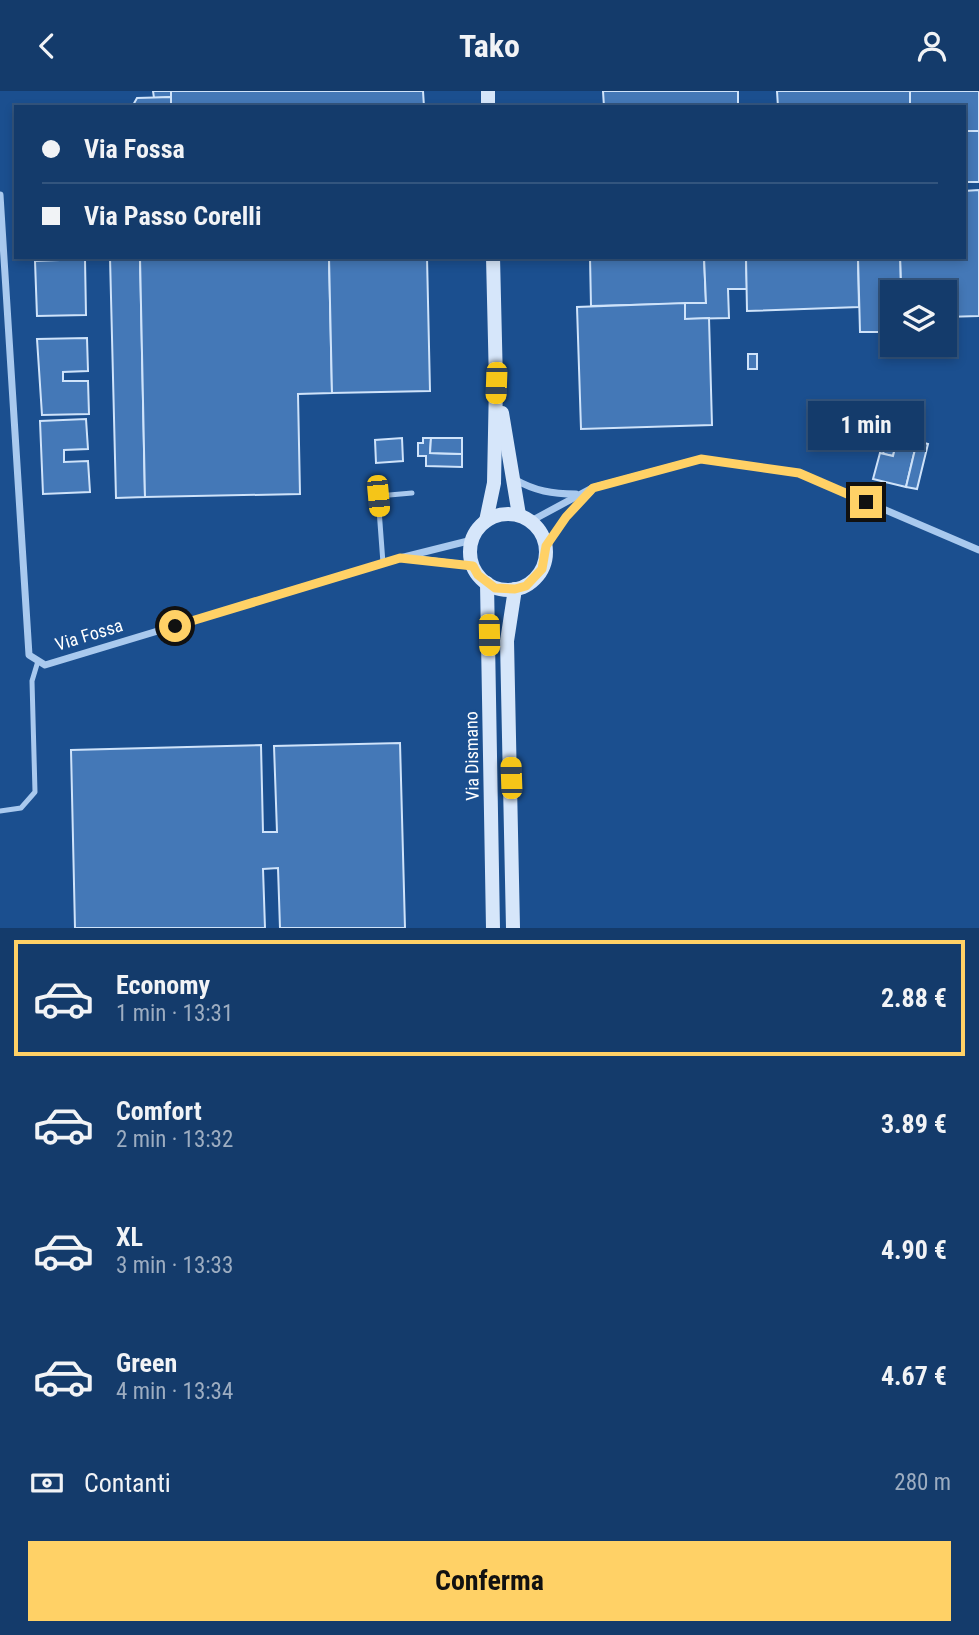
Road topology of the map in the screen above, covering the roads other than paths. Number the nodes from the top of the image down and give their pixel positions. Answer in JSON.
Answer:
{"nodes":[{"id":1,"x":0,"y":195,"type":"edge"},
{"id":2,"x":493,"y":259,"type":"edge"},
{"id":3,"x":496,"y":383,"type":"junction"},
{"id":4,"x":513,"y":479,"type":"junction"},
{"id":5,"x":593,"y":488,"type":"junction"},
{"id":6,"x":412,"y":493,"type":"dead end"},
{"id":7,"x":580,"y":494,"type":"junction"},
{"id":8,"x":525,"y":518,"type":"junction"},
{"id":9,"x":486,"y":521,"type":"junction"},
{"id":10,"x":472,"y":540,"type":"junction"},
{"id":11,"x":546,"y":546,"type":"junction"},
{"id":12,"x":979,"y":550,"type":"edge"},
{"id":13,"x":400,"y":558,"type":"junction"},
{"id":14,"x":383,"y":563,"type":"junction"},
{"id":15,"x":473,"y":566,"type":"junction"},
{"id":16,"x":487,"y":583,"type":"junction"},
{"id":17,"x":515,"y":589,"type":"junction"},
{"id":18,"x":38,"y":660,"type":"junction"},
{"id":19,"x":0,"y":811,"type":"edge"},
{"id":20,"x":493,"y":928,"type":"edge"},
{"id":21,"x":513,"y":928,"type":"edge"}],
"edges":[{"from":1,"to":18,"type":"street","name":"Via Fossa"},
{"from":2,"to":3,"type":"main road"},
{"from":3,"to":4,"type":"main road"},
{"from":3,"to":9,"type":"main road"},
{"from":4,"to":7,"type":"street"},
{"from":4,"to":8,"type":"main road"},
{"from":5,"to":7,"type":"street"},
{"from":5,"to":11,"type":"street"},
{"from":5,"to":12,"type":"street"},
{"from":6,"to":14,"type":"lane"},
{"from":7,"to":8,"type":"street"},
{"from":8,"to":9,"type":"main road"},
{"from":8,"to":11,"type":"main road"},
{"from":9,"to":10,"type":"main road"},
{"from":10,"to":13,"type":"street","name":"Via Fossa"},
{"from":10,"to":15,"type":"main road"},
{"from":11,"to":17,"type":"main road"},
{"from":13,"to":14,"type":"street","name":"Via Fossa"},
{"from":13,"to":15,"type":"street","name":"Via Fossa"},
{"from":14,"to":18,"type":"street","name":"Via Fossa"},
{"from":15,"to":16,"type":"main road"},
{"from":16,"to":17,"type":"main road"},
{"from":16,"to":20,"type":"main road","name":"Via Dismano"},
{"from":17,"to":21,"type":"main road"},
{"from":18,"to":19,"type":"lane"}]}
